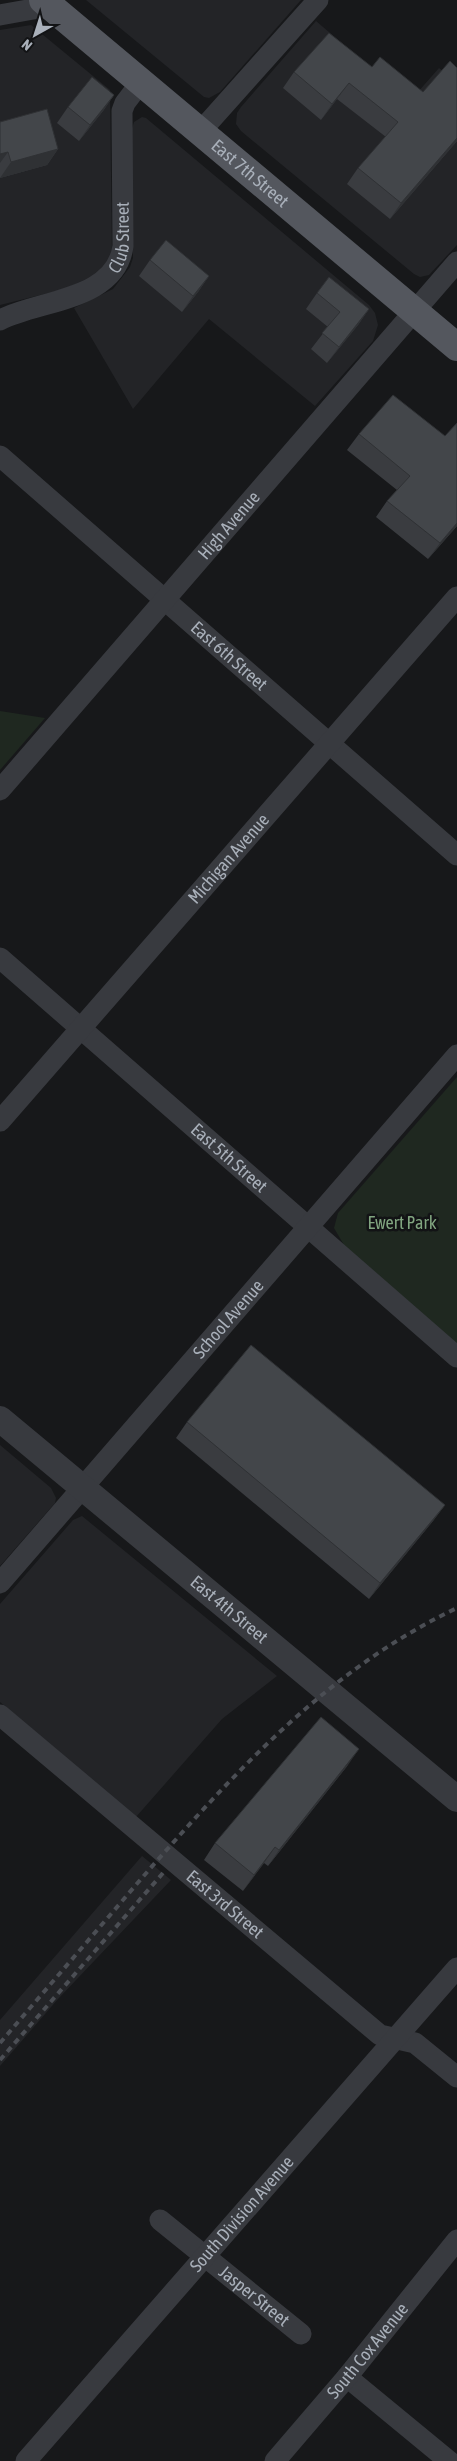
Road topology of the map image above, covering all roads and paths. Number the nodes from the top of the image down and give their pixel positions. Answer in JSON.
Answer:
{"nodes":[{"id":1,"x":318,"y":0,"type":"edge"},
{"id":2,"x":47,"y":3,"type":"edge"},
{"id":3,"x":0,"y":15,"type":"edge"},
{"id":4,"x":141,"y":82,"type":"junction"},
{"id":5,"x":200,"y":132,"type":"junction"},
{"id":6,"x":457,"y":262,"type":"edge"},
{"id":7,"x":413,"y":312,"type":"junction"},
{"id":8,"x":0,"y":320,"type":"edge"},
{"id":9,"x":457,"y":347,"type":"edge"},
{"id":10,"x":0,"y":456,"type":"edge"},
{"id":11,"x":457,"y":598,"type":"edge"},
{"id":12,"x":165,"y":600,"type":"junction"},
{"id":13,"x":328,"y":744,"type":"junction"},
{"id":14,"x":0,"y":790,"type":"edge"},
{"id":15,"x":457,"y":855,"type":"edge"},
{"id":16,"x":0,"y":958,"type":"edge"},
{"id":17,"x":80,"y":1029,"type":"junction"},
{"id":18,"x":457,"y":1055,"type":"edge"},
{"id":19,"x":0,"y":1121,"type":"edge"},
{"id":20,"x":307,"y":1228,"type":"junction"},
{"id":21,"x":457,"y":1357,"type":"edge"},
{"id":22,"x":0,"y":1419,"type":"edge"},
{"id":23,"x":82,"y":1487,"type":"junction"},
{"id":24,"x":0,"y":1583,"type":"edge"},
{"id":25,"x":0,"y":1715,"type":"edge"},
{"id":26,"x":457,"y":1798,"type":"edge"},
{"id":27,"x":457,"y":1968,"type":"edge"},
{"id":28,"x":395,"y":2039,"type":"junction"},
{"id":29,"x":457,"y":2077,"type":"edge"},
{"id":30,"x":160,"y":2220,"type":"dead end"},
{"id":31,"x":457,"y":2240,"type":"edge"},
{"id":32,"x":205,"y":2256,"type":"junction"},
{"id":33,"x":301,"y":2334,"type":"dead end"},
{"id":34,"x":347,"y":2377,"type":"junction"},
{"id":35,"x":26,"y":2461,"type":"edge"},
{"id":36,"x":275,"y":2461,"type":"edge"},
{"id":37,"x":449,"y":2461,"type":"edge"}],
"edges":[{"from":1,"to":5,"type":"street"},
{"from":2,"to":3,"type":"street"},
{"from":2,"to":4,"type":"main road","name":"East 7th Street"},
{"from":4,"to":5,"type":"main road","name":"East 7th Street"},
{"from":4,"to":8,"type":"street","name":"Club Street"},
{"from":5,"to":7,"type":"main road","name":"East 7th Street"},
{"from":6,"to":7,"type":"street","name":"High Avenue"},
{"from":7,"to":9,"type":"main road","name":"East 7th Street"},
{"from":7,"to":12,"type":"street","name":"High Avenue"},
{"from":10,"to":12,"type":"street","name":"East 6th Street"},
{"from":11,"to":13,"type":"street","name":"Michigan Avenue"},
{"from":12,"to":13,"type":"street","name":"East 6th Street"},
{"from":12,"to":14,"type":"street","name":"High Avenue"},
{"from":13,"to":15,"type":"street","name":"East 6th Street"},
{"from":13,"to":17,"type":"street","name":"Michigan Avenue"},
{"from":16,"to":17,"type":"street","name":"East 5th Street"},
{"from":17,"to":19,"type":"street","name":"Michigan Avenue"},
{"from":17,"to":20,"type":"street","name":"East 5th Street"},
{"from":18,"to":20,"type":"street","name":"School Avenue"},
{"from":20,"to":21,"type":"street","name":"East 5th Street"},
{"from":20,"to":23,"type":"street","name":"School Avenue"},
{"from":22,"to":23,"type":"street","name":"East 4th Street"},
{"from":23,"to":24,"type":"street","name":"School Avenue"},
{"from":23,"to":26,"type":"street","name":"East 4th Street"},
{"from":25,"to":28,"type":"street","name":"East 3rd Street"},
{"from":27,"to":28,"type":"street","name":"South Division Avenue"},
{"from":28,"to":29,"type":"street","name":"East 3rd Street"},
{"from":28,"to":32,"type":"street","name":"South Division Avenue"},
{"from":30,"to":32,"type":"street","name":"Jasper Street"},
{"from":31,"to":34,"type":"street","name":"South Cox Avenue"},
{"from":32,"to":33,"type":"street","name":"Jasper Street"},
{"from":32,"to":35,"type":"street","name":"South Division Avenue"},
{"from":34,"to":36,"type":"street","name":"South Cox Avenue"},
{"from":34,"to":37,"type":"street"}]}
